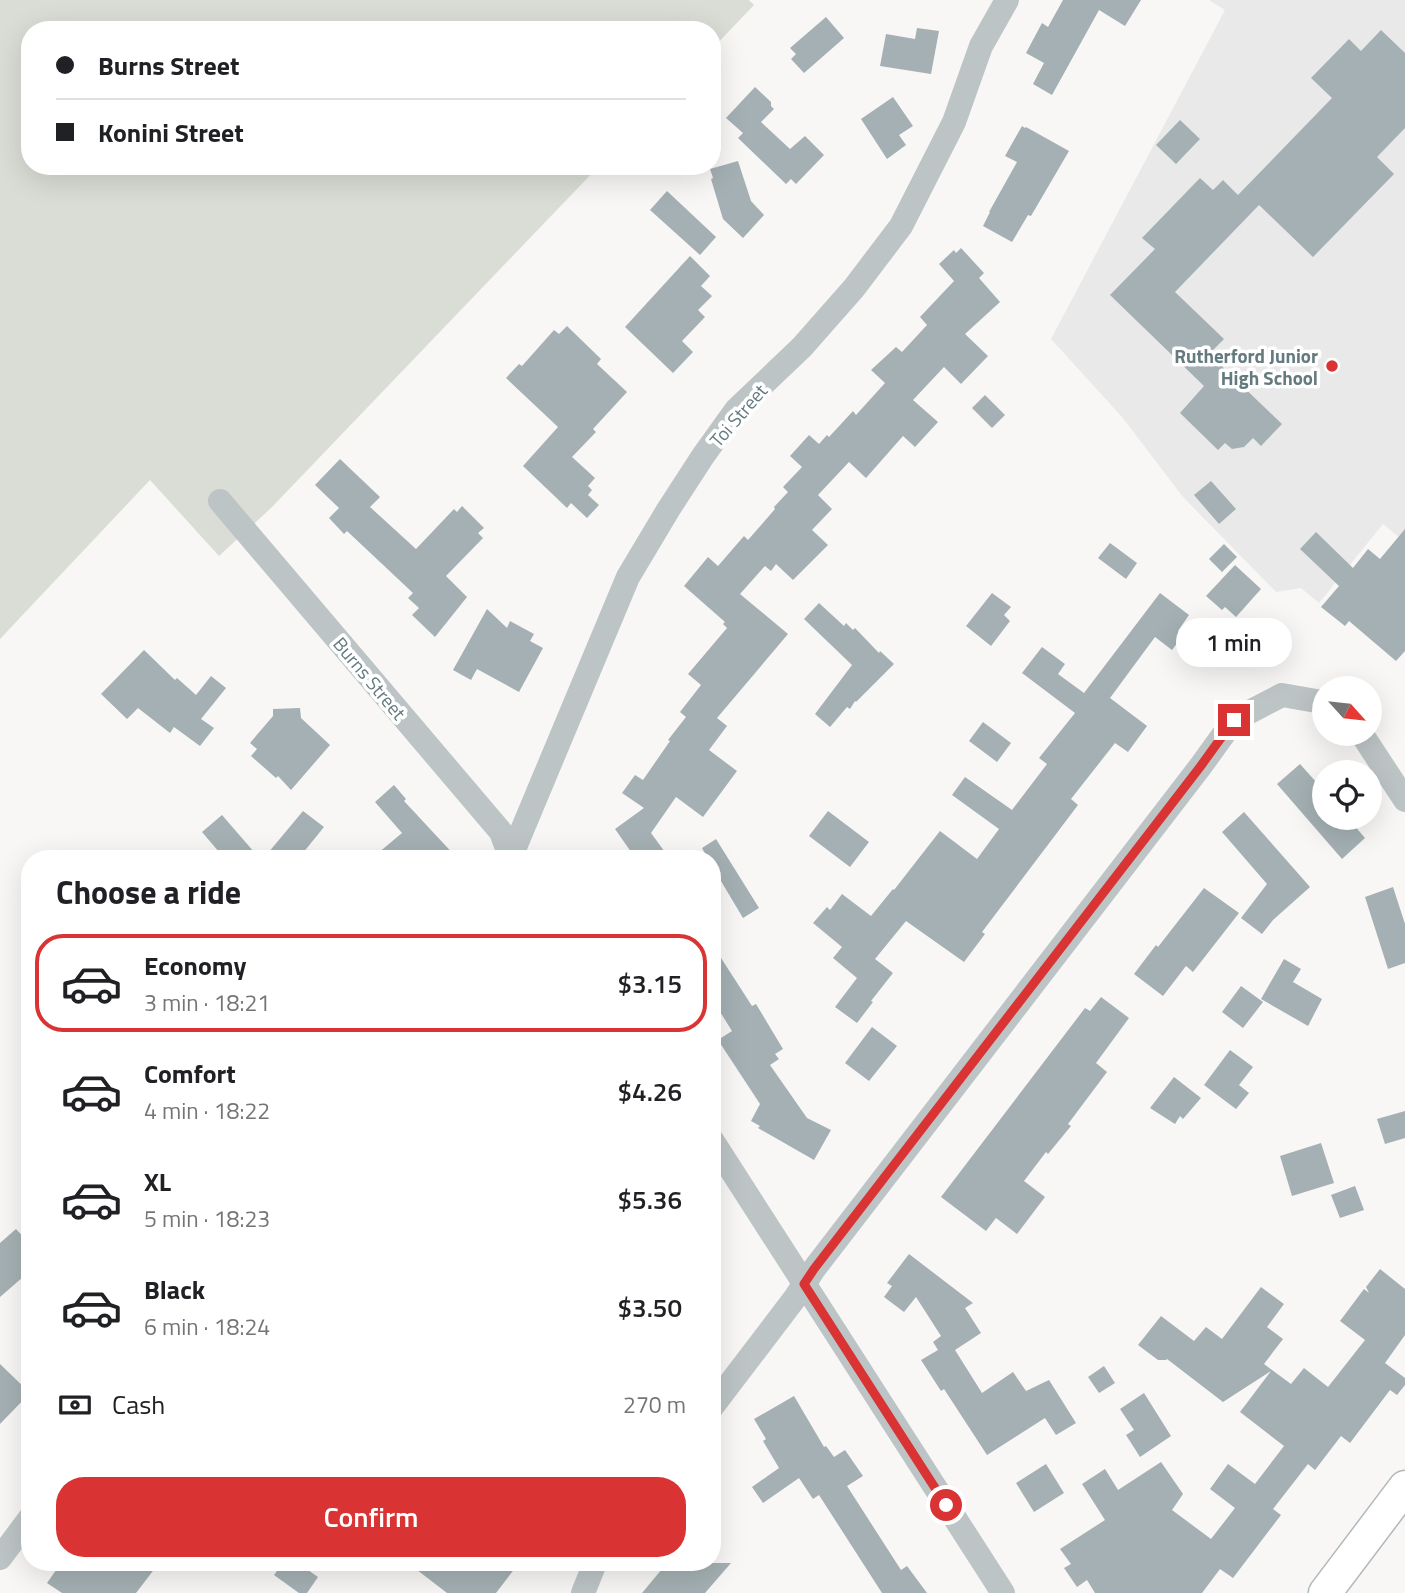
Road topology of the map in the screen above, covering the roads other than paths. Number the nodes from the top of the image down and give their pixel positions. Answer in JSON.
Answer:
{"nodes":[{"id":1,"x":1007,"y":0,"type":"edge"},
{"id":2,"x":220,"y":501,"type":"dead end"},
{"id":3,"x":1312,"y":700,"type":"edge"},
{"id":4,"x":1370,"y":746,"type":"edge"},
{"id":5,"x":1405,"y":800,"type":"edge"},
{"id":6,"x":507,"y":850,"type":"edge"},
{"id":7,"x":514,"y":850,"type":"edge"},
{"id":8,"x":721,"y":1154,"type":"edge"},
{"id":9,"x":804,"y":1284,"type":"junction"},
{"id":10,"x":721,"y":1395,"type":"edge"},
{"id":11,"x":1405,"y":1487,"type":"edge"},
{"id":12,"x":21,"y":1530,"type":"edge"},
{"id":13,"x":0,"y":1558,"type":"edge"},
{"id":14,"x":592,"y":1571,"type":"edge"},
{"id":15,"x":583,"y":1593,"type":"edge"},
{"id":16,"x":1003,"y":1593,"type":"edge"},
{"id":17,"x":1325,"y":1593,"type":"edge"}],
"edges":[{"from":1,"to":7,"type":"street","name":"Toi Street"},
{"from":2,"to":6,"type":"street","name":"Burns Street"},
{"from":3,"to":9,"type":"street"},
{"from":4,"to":5,"type":"street"},
{"from":8,"to":9,"type":"street"},
{"from":9,"to":10,"type":"street"},
{"from":9,"to":16,"type":"street"},
{"from":11,"to":17,"type":"main road"},
{"from":12,"to":13,"type":"street"},
{"from":14,"to":15,"type":"street"}]}
